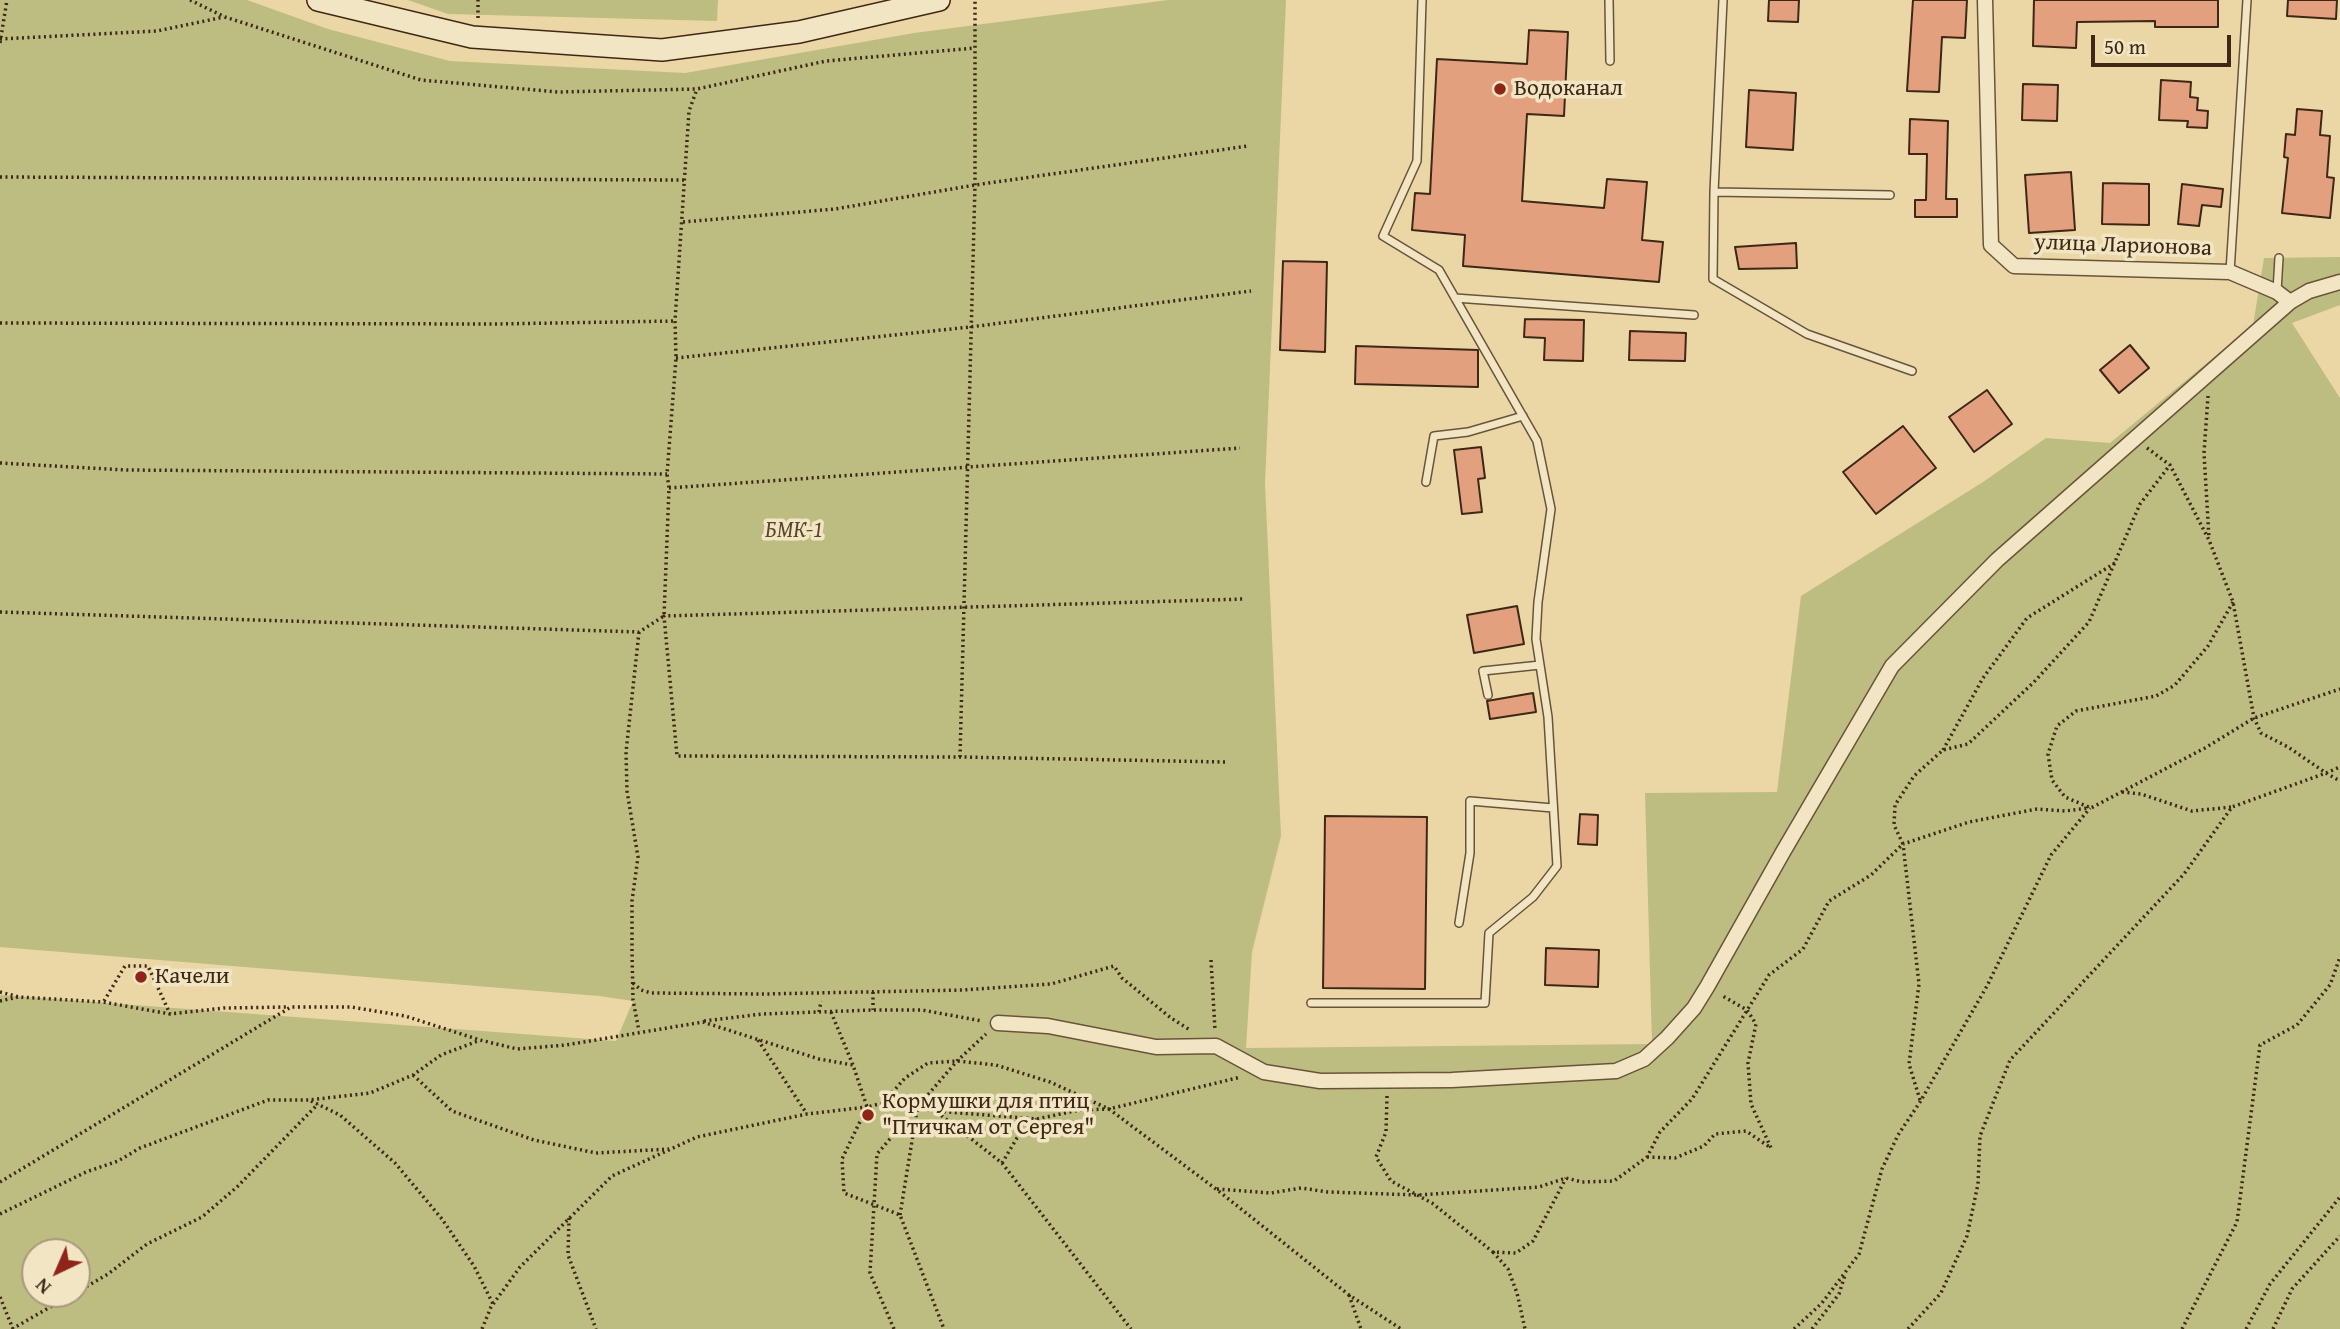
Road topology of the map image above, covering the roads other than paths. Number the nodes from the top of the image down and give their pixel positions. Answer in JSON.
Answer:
{"nodes":[{"id":1,"x":318,"y":0,"type":"edge"},
{"id":2,"x":939,"y":0,"type":"edge"},
{"id":3,"x":1422,"y":0,"type":"edge"},
{"id":4,"x":1609,"y":0,"type":"edge"},
{"id":5,"x":1723,"y":0,"type":"edge"},
{"id":6,"x":1985,"y":0,"type":"edge"},
{"id":7,"x":2247,"y":0,"type":"edge"},
{"id":8,"x":1610,"y":61,"type":"dead end"},
{"id":9,"x":1714,"y":192,"type":"junction"},
{"id":10,"x":1891,"y":195,"type":"dead end"},
{"id":11,"x":2279,"y":258,"type":"dead end"},
{"id":12,"x":2230,"y":272,"type":"junction"},
{"id":13,"x":2340,"y":282,"type":"edge"},
{"id":14,"x":2277,"y":292,"type":"junction"},
{"id":15,"x":1455,"y":298,"type":"junction"},
{"id":16,"x":2290,"y":302,"type":"junction"},
{"id":17,"x":1694,"y":315,"type":"dead end"},
{"id":18,"x":1912,"y":371,"type":"dead end"},
{"id":19,"x":1523,"y":416,"type":"junction"},
{"id":20,"x":1426,"y":482,"type":"dead end"},
{"id":21,"x":1540,"y":665,"type":"junction"},
{"id":22,"x":1488,"y":695,"type":"dead end"},
{"id":23,"x":1553,"y":808,"type":"junction"},
{"id":24,"x":1459,"y":923,"type":"dead end"},
{"id":25,"x":1311,"y":1003,"type":"dead end"},
{"id":26,"x":998,"y":1023,"type":"road end"}],
"edges":[{"from":1,"to":2,"type":"main road"},
{"from":3,"to":15,"type":"lane"},
{"from":4,"to":8,"type":"lane"},
{"from":5,"to":9,"type":"lane"},
{"from":6,"to":12,"type":"street","name":"улица Ларионова"},
{"from":7,"to":12,"type":"lane"},
{"from":9,"to":10,"type":"lane"},
{"from":9,"to":18,"type":"lane"},
{"from":11,"to":14,"type":"lane"},
{"from":12,"to":14,"type":"street","name":"улица Ларионова"},
{"from":13,"to":16,"type":"street"},
{"from":14,"to":16,"type":"street","name":"улица Ларионова"},
{"from":15,"to":17,"type":"lane"},
{"from":15,"to":19,"type":"lane"},
{"from":16,"to":26,"type":"street"},
{"from":19,"to":20,"type":"lane"},
{"from":19,"to":21,"type":"lane"},
{"from":21,"to":22,"type":"lane"},
{"from":21,"to":23,"type":"lane"},
{"from":23,"to":24,"type":"lane"},
{"from":23,"to":25,"type":"lane"}]}
